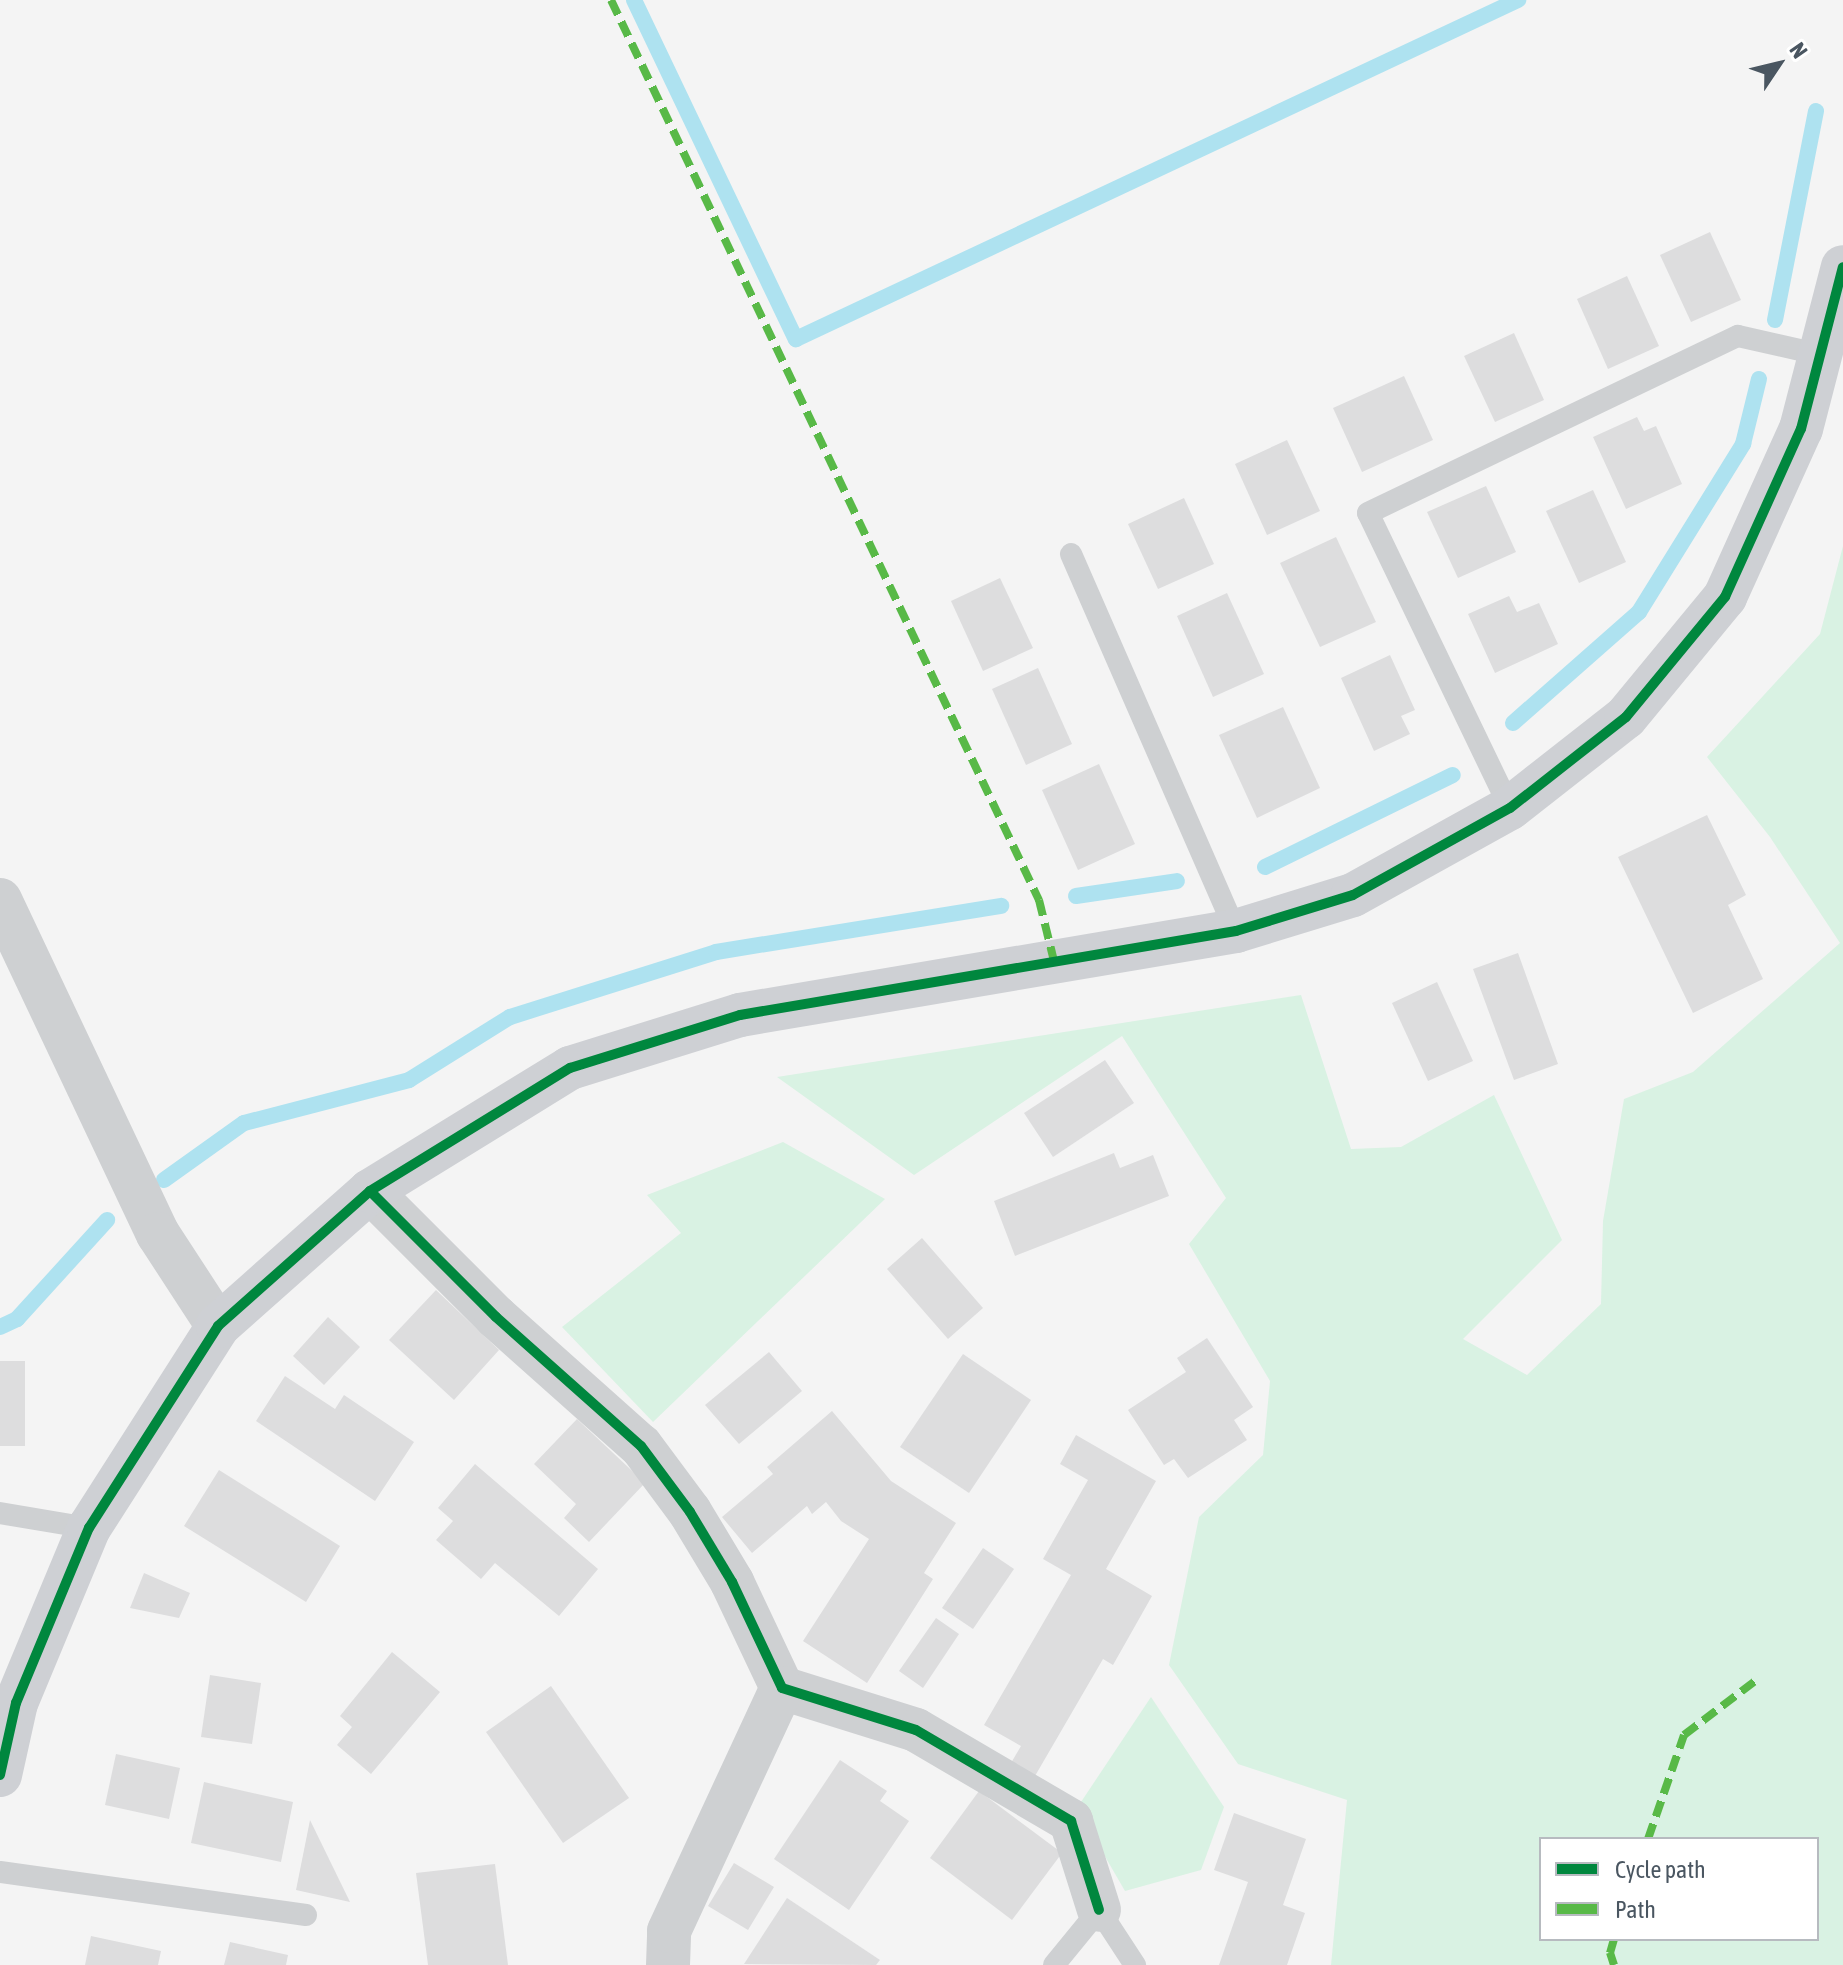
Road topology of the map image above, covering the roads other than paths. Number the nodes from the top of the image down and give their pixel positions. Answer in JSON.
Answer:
{"nodes":[{"id":1,"x":1843,"y":267,"type":"edge"},
{"id":2,"x":1822,"y":355,"type":"junction"},
{"id":3,"x":1071,"y":554,"type":"dead end"},
{"id":4,"x":1510,"y":808,"type":"junction"},
{"id":5,"x":0,"y":900,"type":"edge"},
{"id":6,"x":1236,"y":931,"type":"junction"},
{"id":7,"x":370,"y":1191,"type":"junction"},
{"id":8,"x":218,"y":1326,"type":"junction"},
{"id":9,"x":0,"y":1513,"type":"edge"},
{"id":10,"x":89,"y":1528,"type":"junction"},
{"id":11,"x":782,"y":1688,"type":"junction"},
{"id":12,"x":0,"y":1775,"type":"edge"},
{"id":13,"x":0,"y":1872,"type":"edge"},
{"id":14,"x":1099,"y":1910,"type":"junction"},
{"id":15,"x":306,"y":1915,"type":"dead end"},
{"id":16,"x":668,"y":1965,"type":"edge"},
{"id":17,"x":1054,"y":1965,"type":"edge"},
{"id":18,"x":1135,"y":1965,"type":"edge"}],
"edges":[{"from":1,"to":2,"type":"street"},
{"from":2,"to":4,"type":"street"},
{"from":2,"to":4,"type":"lane"},
{"from":3,"to":6,"type":"lane"},
{"from":4,"to":6,"type":"street"},
{"from":5,"to":8,"type":"street"},
{"from":6,"to":7,"type":"street"},
{"from":7,"to":8,"type":"street"},
{"from":7,"to":11,"type":"street"},
{"from":8,"to":10,"type":"street"},
{"from":9,"to":10,"type":"lane"},
{"from":10,"to":12,"type":"street"},
{"from":11,"to":14,"type":"street"},
{"from":11,"to":16,"type":"street"},
{"from":13,"to":15,"type":"lane"},
{"from":14,"to":17,"type":"lane"},
{"from":14,"to":18,"type":"lane"}]}
